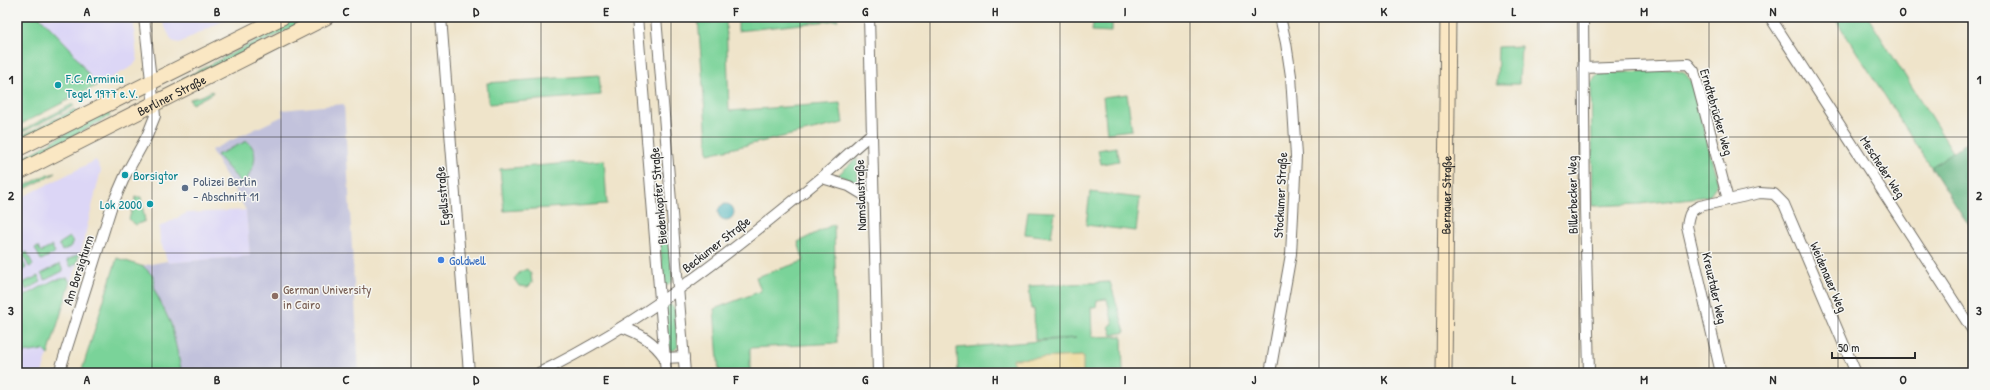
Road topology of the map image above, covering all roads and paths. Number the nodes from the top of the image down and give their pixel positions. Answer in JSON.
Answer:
{"nodes":[{"id":1,"x":144,"y":17,"type":"edge"},
{"id":2,"x":282,"y":17,"type":"edge"},
{"id":3,"x":326,"y":17,"type":"edge"},
{"id":4,"x":440,"y":17,"type":"edge"},
{"id":5,"x":637,"y":17,"type":"edge"},
{"id":6,"x":656,"y":17,"type":"edge"},
{"id":7,"x":868,"y":17,"type":"edge"},
{"id":8,"x":1280,"y":17,"type":"edge"},
{"id":9,"x":1448,"y":17,"type":"edge"},
{"id":10,"x":1583,"y":17,"type":"edge"},
{"id":11,"x":1770,"y":17,"type":"edge"},
{"id":12,"x":1583,"y":68,"type":"junction"},
{"id":13,"x":151,"y":83,"type":"junction"},
{"id":14,"x":153,"y":106,"type":"junction"},
{"id":15,"x":871,"y":134,"type":"junction"},
{"id":16,"x":17,"y":149,"type":"edge"},
{"id":17,"x":17,"y":174,"type":"edge"},
{"id":18,"x":822,"y":178,"type":"junction"},
{"id":19,"x":1728,"y":200,"type":"junction"},
{"id":20,"x":874,"y":201,"type":"junction"},
{"id":21,"x":679,"y":290,"type":"junction"},
{"id":22,"x":660,"y":301,"type":"junction"},
{"id":23,"x":622,"y":327,"type":"junction"},
{"id":24,"x":1973,"y":331,"type":"edge"},
{"id":25,"x":684,"y":357,"type":"junction"},
{"id":26,"x":665,"y":358,"type":"junction"},
{"id":27,"x":59,"y":373,"type":"edge"},
{"id":28,"x":469,"y":373,"type":"edge"},
{"id":29,"x":539,"y":373,"type":"edge"},
{"id":30,"x":666,"y":373,"type":"edge"},
{"id":31,"x":685,"y":373,"type":"edge"},
{"id":32,"x":878,"y":373,"type":"edge"},
{"id":33,"x":1270,"y":373,"type":"edge"},
{"id":34,"x":1444,"y":373,"type":"edge"},
{"id":35,"x":1589,"y":373,"type":"edge"},
{"id":36,"x":1721,"y":373,"type":"edge"},
{"id":37,"x":1856,"y":373,"type":"edge"}],
"edges":[{"from":1,"to":13,"type":"street","name":"Am Borsigturm"},
{"from":2,"to":13,"type":"main road","name":"Berliner Straße"},
{"from":3,"to":14,"type":"main road","name":"Berliner Straße"},
{"from":4,"to":28,"type":"street","name":"Egellsstraße"},
{"from":5,"to":22,"type":"street","name":"Biedenkopfer Straße"},
{"from":6,"to":21,"type":"street","name":"Biedenkopfer Straße"},
{"from":7,"to":15,"type":"street","name":"Namslaustraße"},
{"from":8,"to":33,"type":"street","name":"Stockumer Straße"},
{"from":9,"to":34,"type":"main road","name":"Bernauer Straße"},
{"from":10,"to":12,"type":"street","name":"Billerbecker Weg"},
{"from":11,"to":24,"type":"street","name":"Mescheder Weg"},
{"from":12,"to":19,"type":"street","name":"Erndtebrücker Weg"},
{"from":12,"to":35,"type":"street","name":"Billerbecker Weg"},
{"from":13,"to":14,"type":"street","name":"Am Borsigturm"},
{"from":13,"to":16,"type":"main road","name":"Berliner Straße"},
{"from":14,"to":17,"type":"main road","name":"Berliner Straße"},
{"from":14,"to":27,"type":"street","name":"Am Borsigturm"},
{"from":15,"to":18,"type":"street","name":"Beckumer Straße"},
{"from":15,"to":20,"type":"street","name":"Namslaustraße"},
{"from":18,"to":20,"type":"street"},
{"from":18,"to":21,"type":"street","name":"Beckumer Straße"},
{"from":19,"to":36,"type":"street","name":"Kreuztaler Weg"},
{"from":19,"to":37,"type":"street","name":"Weidenauer Weg"},
{"from":20,"to":32,"type":"street","name":"Namslaustraße"},
{"from":21,"to":22,"type":"street","name":"Beckumer Straße"},
{"from":21,"to":25,"type":"street","name":"Biedenkopfer Straße"},
{"from":22,"to":23,"type":"street","name":"Beckumer Straße"},
{"from":22,"to":26,"type":"street","name":"Biedenkopfer Straße"},
{"from":23,"to":26,"type":"street"},
{"from":23,"to":29,"type":"street","name":"Beckumer Straße"},
{"from":25,"to":26,"type":"street"},
{"from":25,"to":31,"type":"street","name":"Biedenkopfer Straße"},
{"from":26,"to":30,"type":"street","name":"Biedenkopfer Straße"}]}
